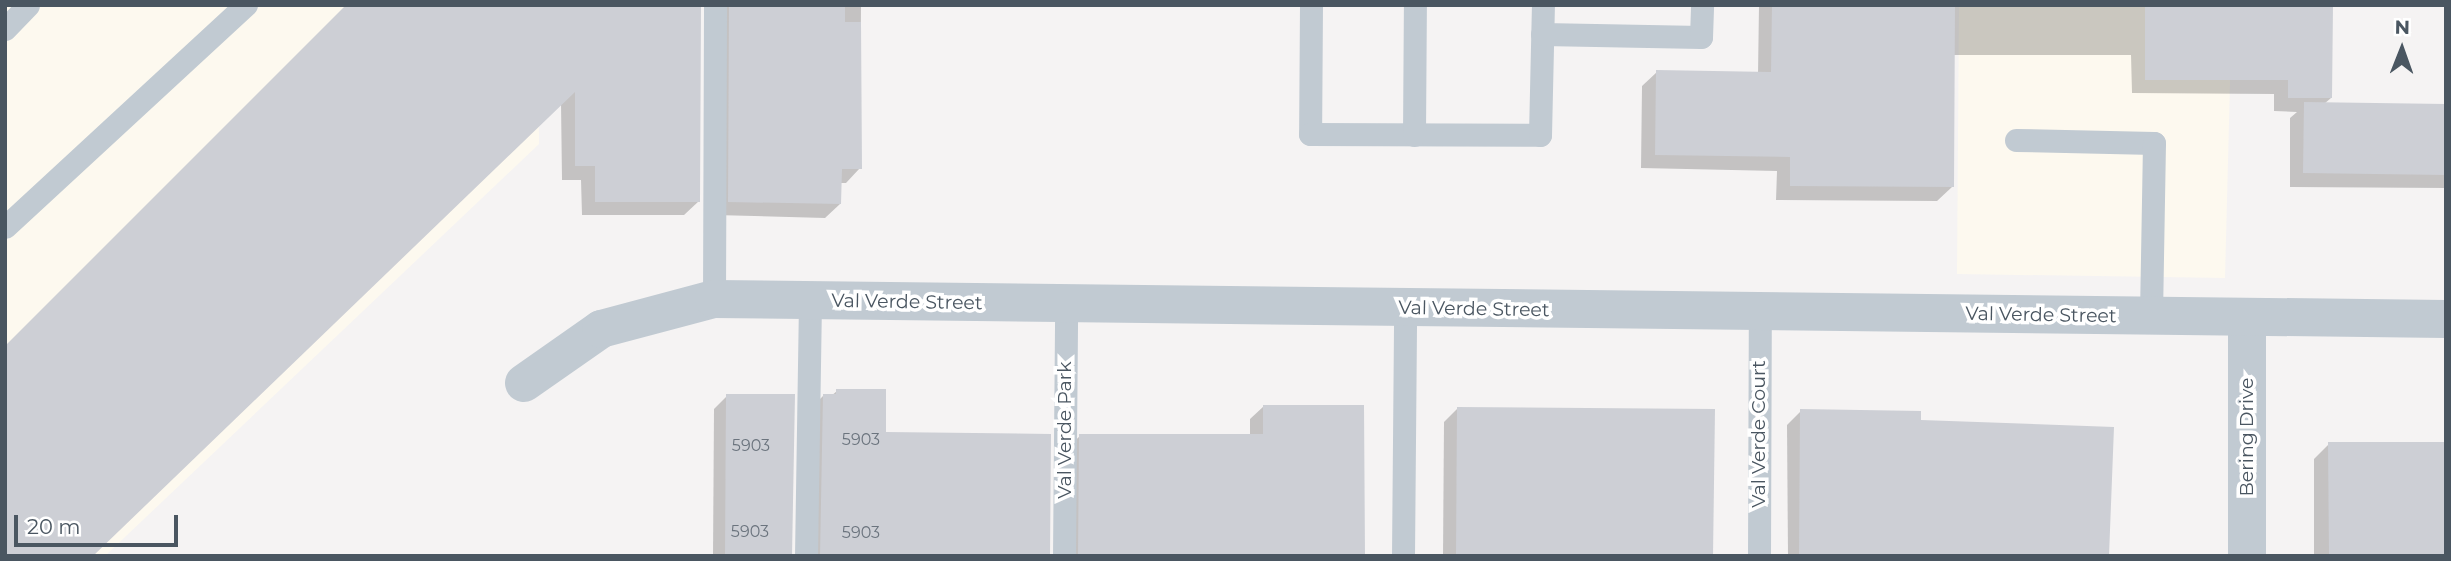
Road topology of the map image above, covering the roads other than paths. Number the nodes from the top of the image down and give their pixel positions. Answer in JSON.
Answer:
{"nodes":[{"id":1,"x":28,"y":5,"type":"edge"},
{"id":2,"x":246,"y":5,"type":"edge"},
{"id":3,"x":716,"y":5,"type":"edge"},
{"id":4,"x":1311,"y":5,"type":"edge"},
{"id":5,"x":1415,"y":5,"type":"edge"},
{"id":6,"x":1543,"y":5,"type":"edge"},
{"id":7,"x":1702,"y":5,"type":"edge"},
{"id":8,"x":5,"y":29,"type":"edge"},
{"id":9,"x":1542,"y":34,"type":"junction"},
{"id":10,"x":1414,"y":135,"type":"junction"},
{"id":11,"x":2016,"y":140,"type":"dead end"},
{"id":12,"x":5,"y":227,"type":"edge"},
{"id":13,"x":714,"y":299,"type":"junction"},
{"id":14,"x":810,"y":300,"type":"junction"},
{"id":15,"x":1066,"y":304,"type":"junction"},
{"id":16,"x":1405,"y":308,"type":"junction"},
{"id":17,"x":1760,"y":312,"type":"junction"},
{"id":18,"x":2151,"y":316,"type":"junction"},
{"id":19,"x":2247,"y":318,"type":"junction"},
{"id":20,"x":2446,"y":319,"type":"edge"},
{"id":21,"x":524,"y":383,"type":"dead end"},
{"id":22,"x":806,"y":556,"type":"edge"},
{"id":23,"x":1064,"y":556,"type":"edge"},
{"id":24,"x":1403,"y":556,"type":"edge"},
{"id":25,"x":1759,"y":556,"type":"edge"},
{"id":26,"x":2247,"y":556,"type":"edge"}],
"edges":[{"from":1,"to":8,"type":"lane"},
{"from":2,"to":12,"type":"lane"},
{"from":3,"to":13,"type":"lane"},
{"from":4,"to":10,"type":"lane"},
{"from":5,"to":10,"type":"lane"},
{"from":6,"to":9,"type":"lane"},
{"from":7,"to":9,"type":"lane"},
{"from":9,"to":10,"type":"lane"},
{"from":11,"to":18,"type":"lane"},
{"from":13,"to":14,"type":"street","name":"Val Verde Street"},
{"from":13,"to":21,"type":"street","name":"Val Verde Street"},
{"from":14,"to":15,"type":"street","name":"Val Verde Street"},
{"from":14,"to":22,"type":"lane"},
{"from":15,"to":16,"type":"street","name":"Val Verde Street"},
{"from":15,"to":23,"type":"lane","name":"Val Verde Park"},
{"from":16,"to":17,"type":"street","name":"Val Verde Street"},
{"from":16,"to":24,"type":"lane"},
{"from":17,"to":18,"type":"street","name":"Val Verde Street"},
{"from":17,"to":25,"type":"lane","name":"Val Verde Court"},
{"from":18,"to":19,"type":"street","name":"Val Verde Street"},
{"from":19,"to":20,"type":"street","name":"Val Verde Street"},
{"from":19,"to":26,"type":"street","name":"Bering Drive"}]}
